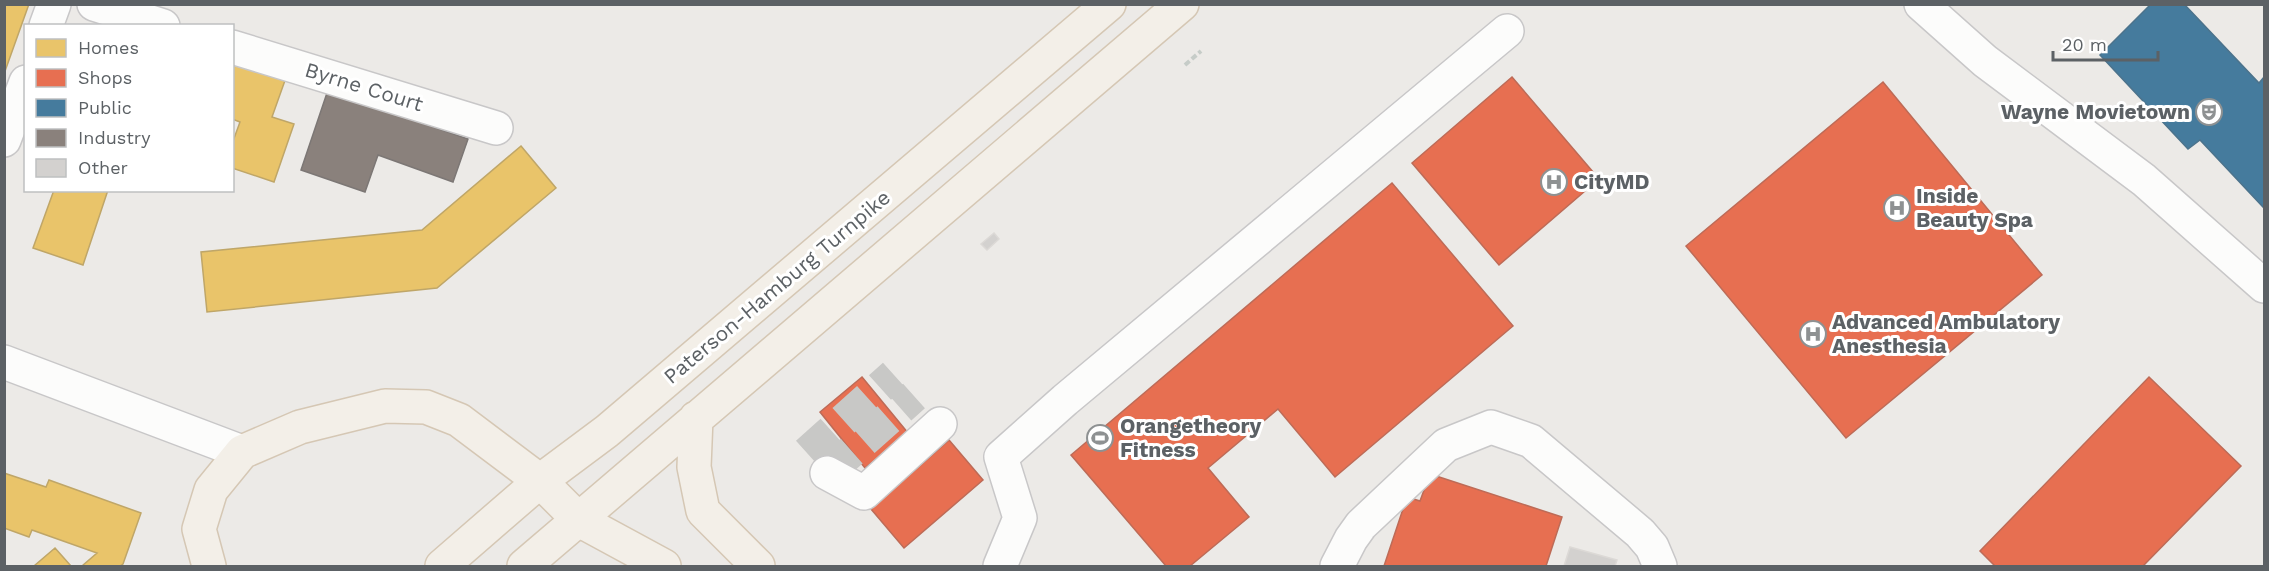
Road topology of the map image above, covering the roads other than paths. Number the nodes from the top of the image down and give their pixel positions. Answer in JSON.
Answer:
{"nodes":[{"id":1,"x":54,"y":4,"type":"edge"},
{"id":2,"x":94,"y":4,"type":"edge"},
{"id":3,"x":1109,"y":4,"type":"edge"},
{"id":4,"x":1182,"y":4,"type":"edge"},
{"id":5,"x":1921,"y":4,"type":"edge"},
{"id":6,"x":47,"y":24,"type":"edge"},
{"id":7,"x":157,"y":24,"type":"edge"},
{"id":8,"x":1507,"y":31,"type":"dead end"},
{"id":9,"x":234,"y":48,"type":"edge"},
{"id":10,"x":24,"y":87,"type":"edge"},
{"id":11,"x":496,"y":128,"type":"dead end"},
{"id":12,"x":4,"y":140,"type":"edge"},
{"id":13,"x":2265,"y":286,"type":"edge"},
{"id":14,"x":4,"y":362,"type":"edge"},
{"id":15,"x":696,"y":418,"type":"junction"},
{"id":16,"x":940,"y":424,"type":"dead end"},
{"id":17,"x":242,"y":452,"type":"junction"},
{"id":18,"x":827,"y":473,"type":"dead end"},
{"id":19,"x":540,"y":481,"type":"junction"},
{"id":20,"x":579,"y":520,"type":"junction"},
{"id":21,"x":209,"y":567,"type":"edge"},
{"id":22,"x":442,"y":567,"type":"edge"},
{"id":23,"x":524,"y":567,"type":"edge"},
{"id":24,"x":664,"y":567,"type":"edge"},
{"id":25,"x":758,"y":567,"type":"edge"},
{"id":26,"x":1000,"y":567,"type":"edge"},
{"id":27,"x":1337,"y":567,"type":"edge"},
{"id":28,"x":1660,"y":567,"type":"edge"}],
"edges":[{"from":1,"to":6,"type":"street"},
{"from":2,"to":7,"type":"street"},
{"from":3,"to":19,"type":"main road","name":"Paterson-Hamburg Turnpike"},
{"from":4,"to":15,"type":"main road"},
{"from":5,"to":13,"type":"street"},
{"from":8,"to":26,"type":"street"},
{"from":9,"to":11,"type":"street","name":"Byrne Court"},
{"from":10,"to":12,"type":"street"},
{"from":14,"to":17,"type":"street"},
{"from":15,"to":20,"type":"main road"},
{"from":15,"to":25,"type":"main road"},
{"from":16,"to":18,"type":"street"},
{"from":17,"to":19,"type":"main road"},
{"from":17,"to":21,"type":"main road"},
{"from":19,"to":20,"type":"main road"},
{"from":19,"to":22,"type":"main road","name":"Paterson-Hamburg Turnpike"},
{"from":20,"to":23,"type":"main road"},
{"from":20,"to":24,"type":"main road"},
{"from":27,"to":28,"type":"street"}]}
